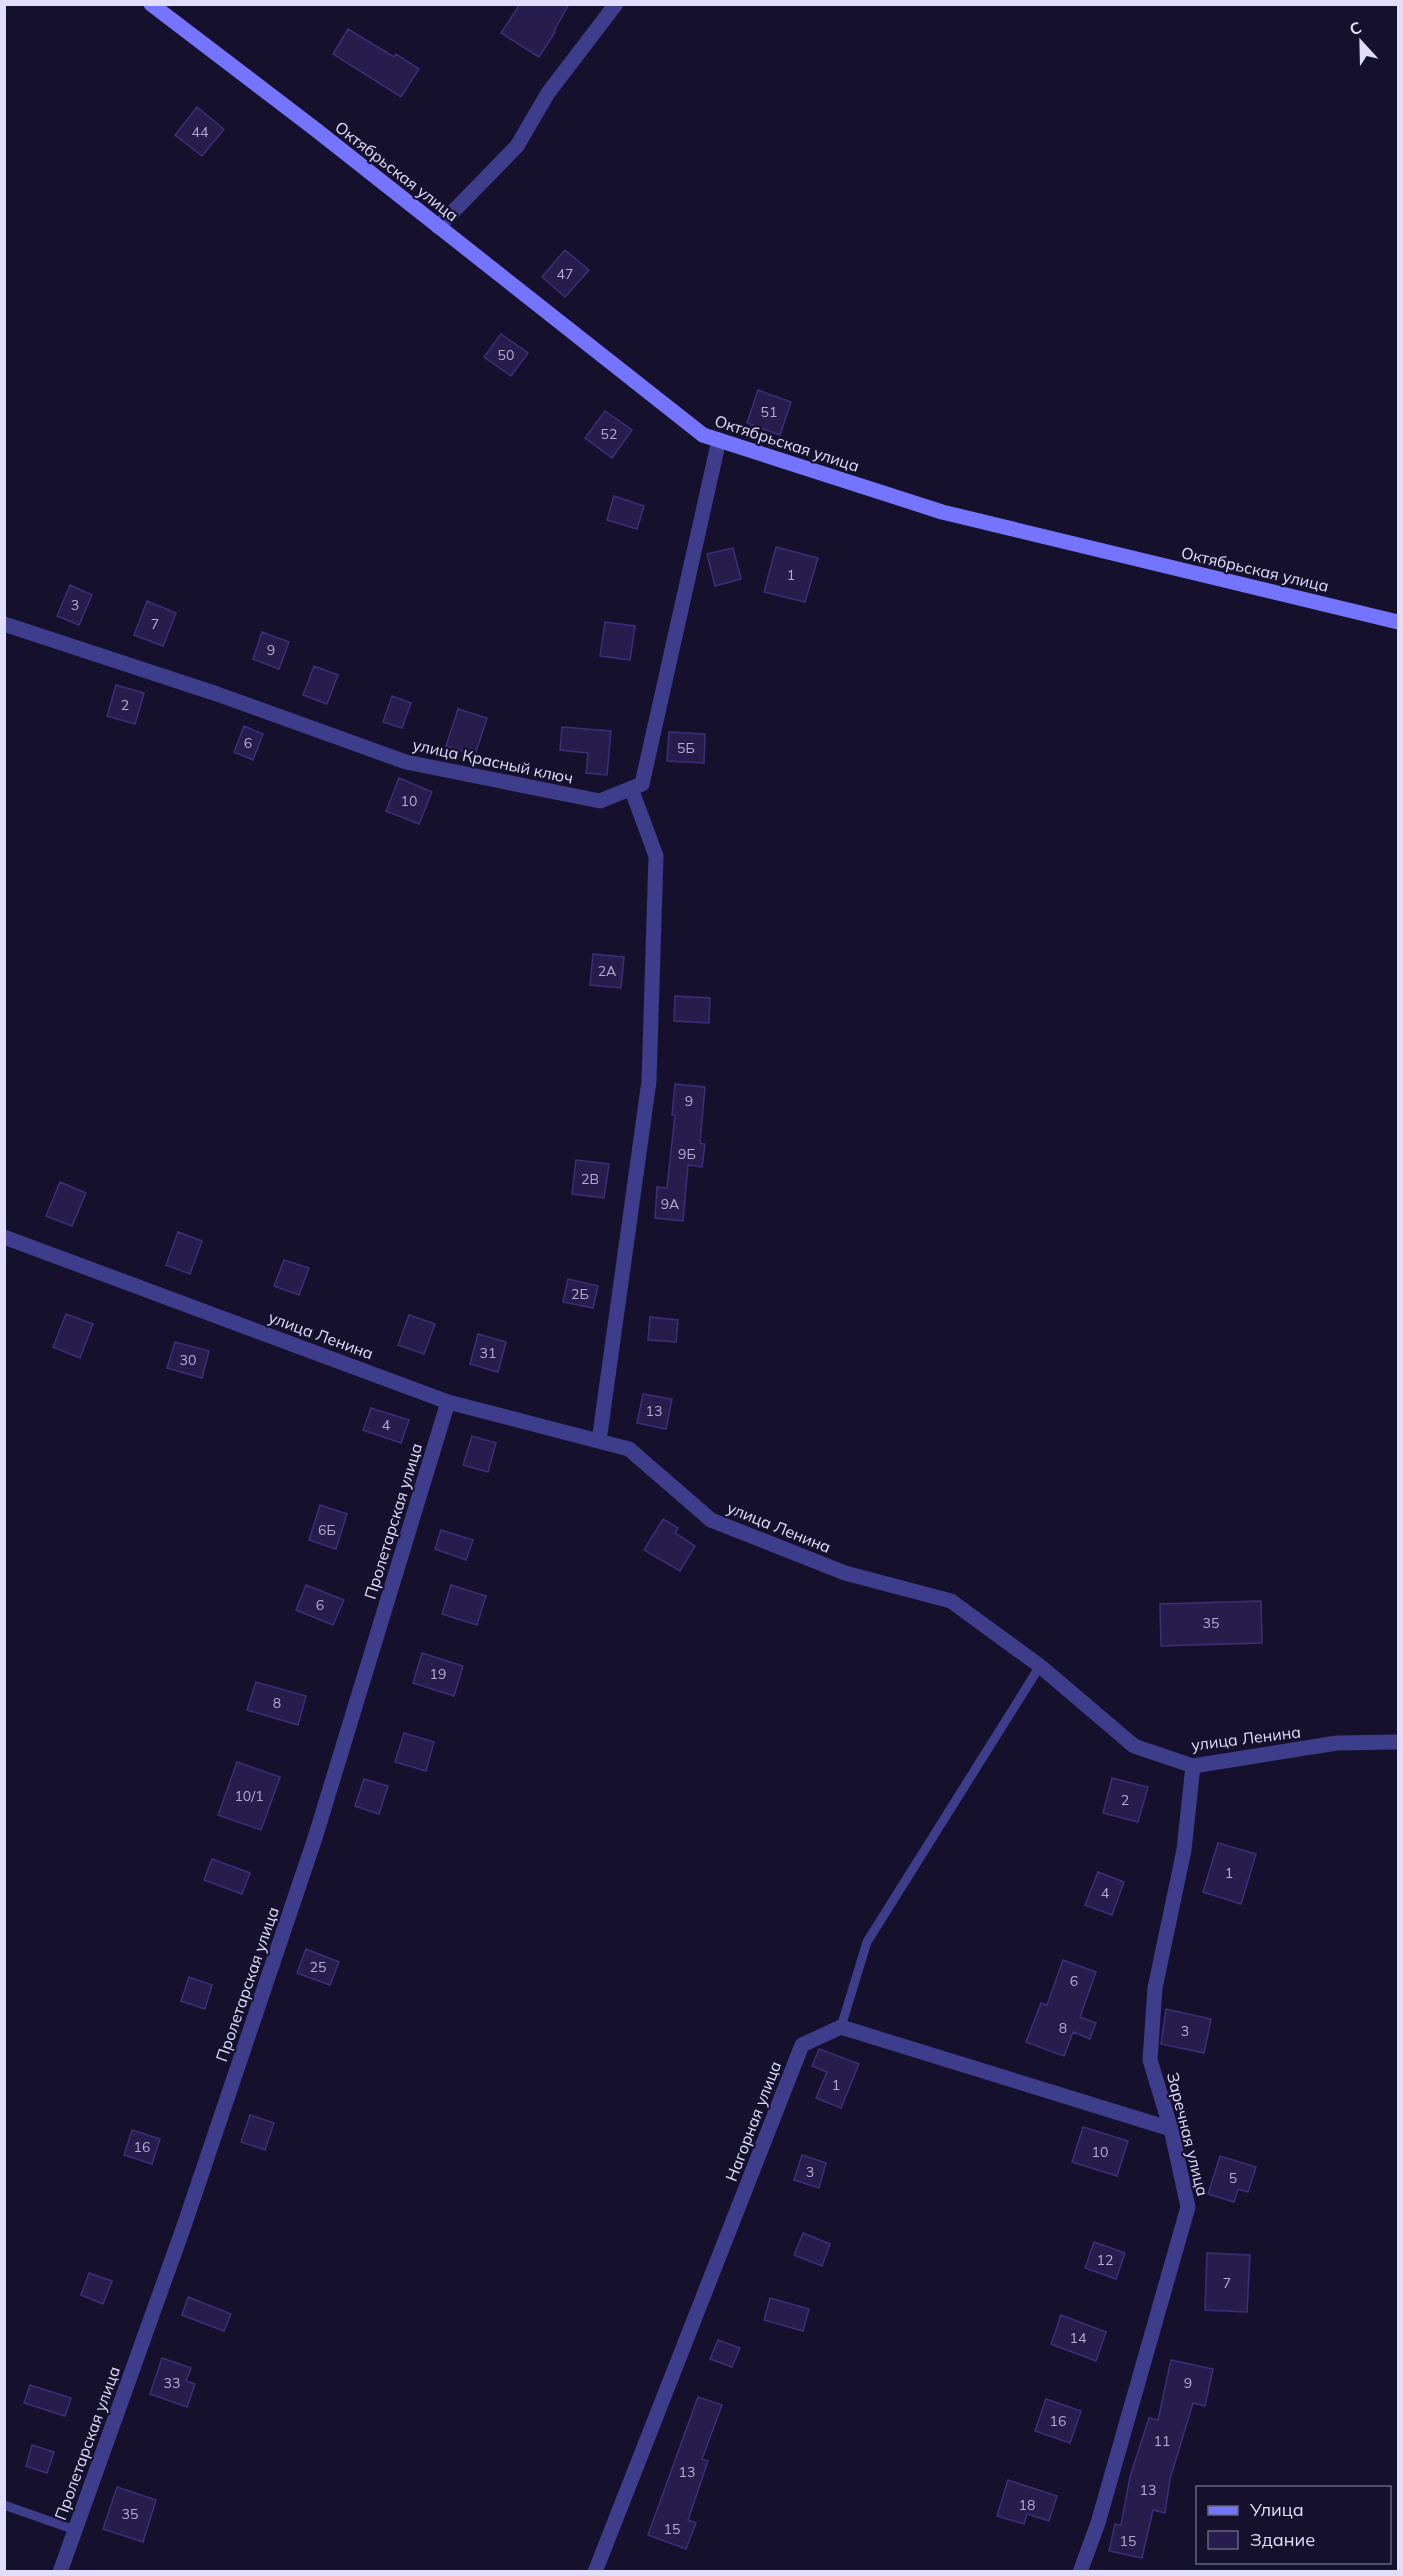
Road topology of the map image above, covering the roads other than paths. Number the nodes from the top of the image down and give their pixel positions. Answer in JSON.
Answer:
{"nodes":[{"id":1,"x":151,"y":4,"type":"edge"},
{"id":2,"x":616,"y":4,"type":"edge"},
{"id":3,"x":438,"y":227,"type":"junction"},
{"id":4,"x":719,"y":440,"type":"junction"},
{"id":5,"x":1398,"y":622,"type":"edge"},
{"id":6,"x":4,"y":624,"type":"edge"},
{"id":7,"x":631,"y":788,"type":"junction"},
{"id":8,"x":4,"y":1236,"type":"edge"},
{"id":9,"x":448,"y":1402,"type":"junction"},
{"id":10,"x":599,"y":1442,"type":"junction"},
{"id":11,"x":1040,"y":1666,"type":"junction"},
{"id":12,"x":1398,"y":1742,"type":"edge"},
{"id":13,"x":1193,"y":1766,"type":"junction"},
{"id":14,"x":841,"y":2026,"type":"junction"},
{"id":15,"x":1171,"y":2129,"type":"junction"},
{"id":16,"x":4,"y":2505,"type":"edge"},
{"id":17,"x":75,"y":2530,"type":"junction"},
{"id":18,"x":60,"y":2571,"type":"edge"},
{"id":19,"x":595,"y":2571,"type":"edge"},
{"id":20,"x":1080,"y":2571,"type":"edge"}],
"edges":[{"from":1,"to":3,"type":"street","name":"Октябрьская улица"},
{"from":2,"to":3,"type":"street"},
{"from":3,"to":4,"type":"street","name":"Октябрьская улица"},
{"from":4,"to":5,"type":"street","name":"Октябрьская улица"},
{"from":4,"to":7,"type":"street"},
{"from":6,"to":7,"type":"street","name":"улица Красный ключ"},
{"from":7,"to":10,"type":"street"},
{"from":8,"to":9,"type":"street","name":"улица Ленина"},
{"from":9,"to":10,"type":"street","name":"улица Ленина"},
{"from":9,"to":17,"type":"street","name":"Пролетарская улица"},
{"from":10,"to":11,"type":"street","name":"улица Ленина"},
{"from":11,"to":13,"type":"street","name":"улица Ленина"},
{"from":11,"to":14,"type":"lane"},
{"from":12,"to":13,"type":"street","name":"улица Ленина"},
{"from":13,"to":15,"type":"street","name":"Заречная улица"},
{"from":14,"to":15,"type":"street"},
{"from":14,"to":19,"type":"street","name":"Нагорная улица"},
{"from":15,"to":20,"type":"street","name":"Заречная улица"},
{"from":16,"to":17,"type":"lane"},
{"from":17,"to":18,"type":"street","name":"Пролетарская улица"}]}
